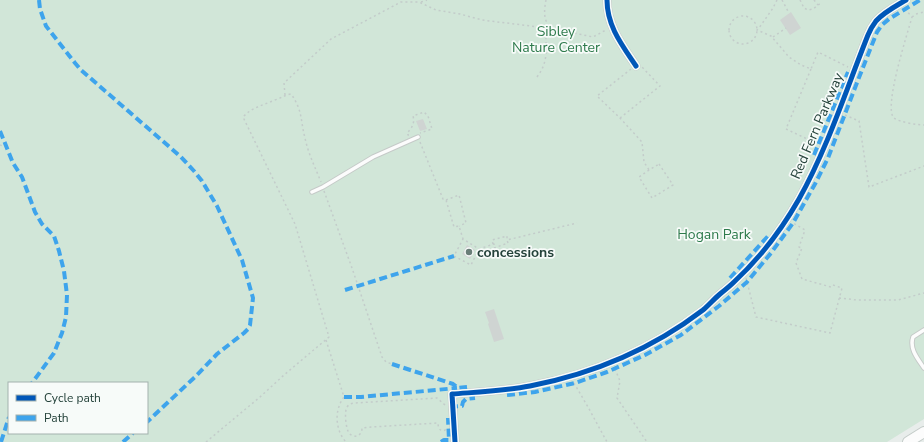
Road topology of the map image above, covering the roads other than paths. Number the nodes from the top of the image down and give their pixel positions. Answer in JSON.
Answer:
{"nodes":[{"id":1,"x":607,"y":0,"type":"edge"},
{"id":2,"x":906,"y":0,"type":"edge"},
{"id":3,"x":634,"y":67,"type":"road end"},
{"id":4,"x":417,"y":135,"type":"road end"},
{"id":5,"x":312,"y":192,"type":"dead end"},
{"id":6,"x":924,"y":330,"type":"edge"},
{"id":7,"x":924,"y":368,"type":"edge"},
{"id":8,"x":924,"y":432,"type":"edge"},
{"id":9,"x":455,"y":442,"type":"edge"},
{"id":10,"x":908,"y":442,"type":"edge"}],
"edges":[{"from":1,"to":3,"type":"street"},
{"from":2,"to":9,"type":"street","name":"Red Fern Parkway"},
{"from":4,"to":5,"type":"lane"},
{"from":6,"to":7,"type":"lane"},
{"from":8,"to":10,"type":"main road"}]}
